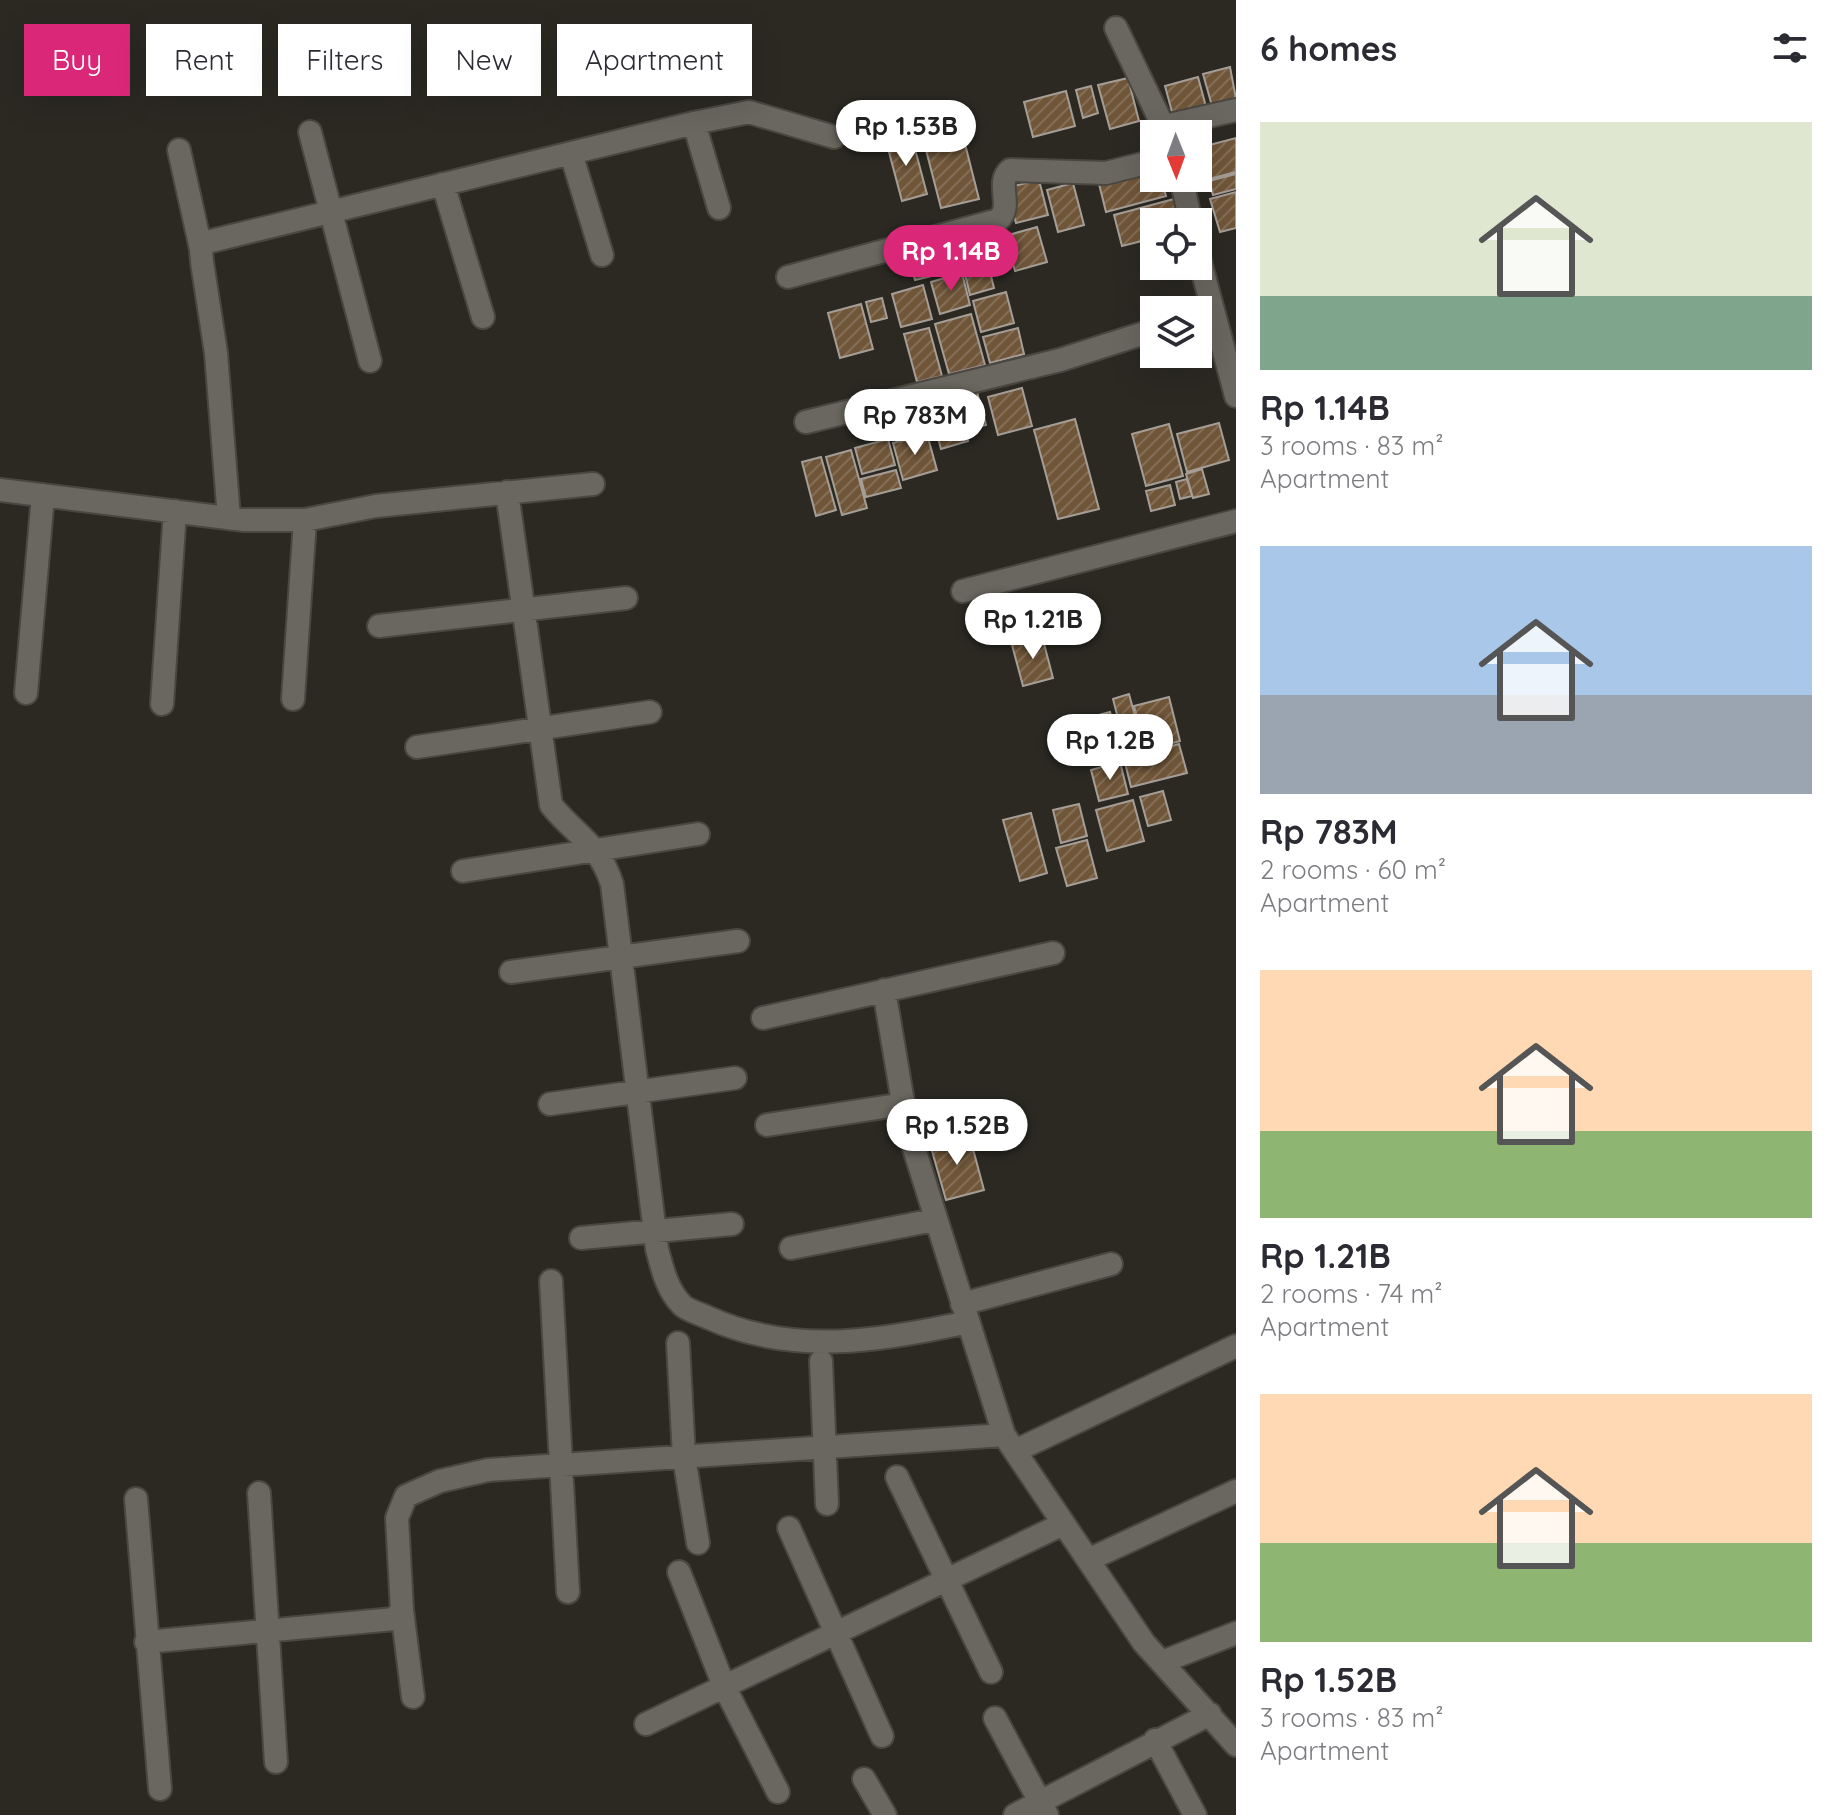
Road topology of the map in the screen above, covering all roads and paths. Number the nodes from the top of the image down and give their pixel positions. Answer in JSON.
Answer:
{"nodes":[{"id":1,"x":1116,"y":28,"type":"dead end"},
{"id":2,"x":1236,"y":110,"type":"edge"},
{"id":3,"x":1161,"y":120,"type":"edge"},
{"id":4,"x":1201,"y":120,"type":"edge"},
{"id":5,"x":694,"y":123,"type":"junction"},
{"id":6,"x":310,"y":132,"type":"dead end"},
{"id":7,"x":834,"y":137,"type":"dead end"},
{"id":8,"x":179,"y":150,"type":"dead end"},
{"id":9,"x":571,"y":153,"type":"junction"},
{"id":10,"x":1140,"y":164,"type":"edge"},
{"id":11,"x":443,"y":184,"type":"junction"},
{"id":12,"x":719,"y":208,"type":"dead end"},
{"id":13,"x":332,"y":213,"type":"junction"},
{"id":14,"x":201,"y":249,"type":"junction"},
{"id":15,"x":602,"y":255,"type":"dead end"},
{"id":16,"x":788,"y":277,"type":"dead end"},
{"id":17,"x":483,"y":317,"type":"dead end"},
{"id":18,"x":1212,"y":333,"type":"edge"},
{"id":19,"x":1140,"y":334,"type":"edge"},
{"id":20,"x":370,"y":361,"type":"dead end"},
{"id":21,"x":1236,"y":396,"type":"edge"},
{"id":22,"x":806,"y":422,"type":"dead end"},
{"id":23,"x":593,"y":484,"type":"dead end"},
{"id":24,"x":0,"y":490,"type":"edge"},
{"id":25,"x":507,"y":492,"type":"junction"},
{"id":26,"x":43,"y":495,"type":"junction"},
{"id":27,"x":175,"y":511,"type":"junction"},
{"id":28,"x":229,"y":518,"type":"junction"},
{"id":29,"x":305,"y":520,"type":"junction"},
{"id":30,"x":1236,"y":521,"type":"edge"},
{"id":31,"x":963,"y":591,"type":"dead end"},
{"id":32,"x":626,"y":598,"type":"dead end"},
{"id":33,"x":523,"y":611,"type":"junction"},
{"id":34,"x":379,"y":626,"type":"dead end"},
{"id":35,"x":26,"y":693,"type":"dead end"},
{"id":36,"x":293,"y":699,"type":"dead end"},
{"id":37,"x":162,"y":704,"type":"dead end"},
{"id":38,"x":650,"y":712,"type":"dead end"},
{"id":39,"x":539,"y":728,"type":"junction"},
{"id":40,"x":417,"y":747,"type":"dead end"},
{"id":41,"x":698,"y":834,"type":"dead end"},
{"id":42,"x":598,"y":850,"type":"junction"},
{"id":43,"x":463,"y":871,"type":"dead end"},
{"id":44,"x":738,"y":941,"type":"dead end"},
{"id":45,"x":1053,"y":953,"type":"dead end"},
{"id":46,"x":621,"y":956,"type":"junction"},
{"id":47,"x":511,"y":972,"type":"dead end"},
{"id":48,"x":884,"y":990,"type":"junction"},
{"id":49,"x":763,"y":1018,"type":"dead end"},
{"id":50,"x":735,"y":1078,"type":"dead end"},
{"id":51,"x":637,"y":1092,"type":"junction"},
{"id":52,"x":550,"y":1104,"type":"dead end"},
{"id":53,"x":904,"y":1104,"type":"junction"},
{"id":54,"x":767,"y":1125,"type":"dead end"},
{"id":55,"x":934,"y":1220,"type":"junction"},
{"id":56,"x":732,"y":1224,"type":"dead end"},
{"id":57,"x":654,"y":1230,"type":"junction"},
{"id":58,"x":581,"y":1238,"type":"dead end"},
{"id":59,"x":791,"y":1248,"type":"dead end"},
{"id":60,"x":1111,"y":1264,"type":"dead end"},
{"id":61,"x":551,"y":1281,"type":"dead end"},
{"id":62,"x":965,"y":1313,"type":"junction"},
{"id":63,"x":678,"y":1343,"type":"dead end"},
{"id":64,"x":1236,"y":1346,"type":"edge"},
{"id":65,"x":821,"y":1361,"type":"dead end"},
{"id":66,"x":1010,"y":1443,"type":"junction"},
{"id":67,"x":824,"y":1448,"type":"junction"},
{"id":68,"x":684,"y":1457,"type":"junction"},
{"id":69,"x":560,"y":1465,"type":"junction"},
{"id":70,"x":897,"y":1477,"type":"dead end"},
{"id":71,"x":1236,"y":1491,"type":"edge"},
{"id":72,"x":259,"y":1493,"type":"dead end"},
{"id":73,"x":136,"y":1499,"type":"dead end"},
{"id":74,"x":827,"y":1504,"type":"dead end"},
{"id":75,"x":1063,"y":1524,"type":"junction"},
{"id":76,"x":789,"y":1528,"type":"dead end"},
{"id":77,"x":698,"y":1543,"type":"dead end"},
{"id":78,"x":1088,"y":1560,"type":"junction"},
{"id":79,"x":679,"y":1572,"type":"dead end"},
{"id":80,"x":946,"y":1580,"type":"junction"},
{"id":81,"x":568,"y":1592,"type":"dead end"},
{"id":82,"x":402,"y":1610,"type":"junction"},
{"id":83,"x":266,"y":1631,"type":"junction"},
{"id":84,"x":836,"y":1633,"type":"junction"},
{"id":85,"x":1236,"y":1633,"type":"edge"},
{"id":86,"x":146,"y":1642,"type":"junction"},
{"id":87,"x":1162,"y":1662,"type":"junction"},
{"id":88,"x":991,"y":1672,"type":"dead end"},
{"id":89,"x":724,"y":1686,"type":"junction"},
{"id":90,"x":413,"y":1697,"type":"dead end"},
{"id":91,"x":1210,"y":1714,"type":"junction"},
{"id":92,"x":995,"y":1718,"type":"dead end"},
{"id":93,"x":646,"y":1724,"type":"dead end"},
{"id":94,"x":882,"y":1736,"type":"dead end"},
{"id":95,"x":1155,"y":1740,"type":"junction"},
{"id":96,"x":1236,"y":1745,"type":"edge"},
{"id":97,"x":276,"y":1762,"type":"dead end"},
{"id":98,"x":864,"y":1779,"type":"dead end"},
{"id":99,"x":160,"y":1789,"type":"dead end"},
{"id":100,"x":778,"y":1792,"type":"dead end"},
{"id":101,"x":1043,"y":1808,"type":"edge"},
{"id":102,"x":885,"y":1815,"type":"edge"},
{"id":103,"x":1015,"y":1815,"type":"edge"},
{"id":104,"x":1195,"y":1815,"type":"edge"}],
"edges":[{"from":1,"to":3,"type":"street"},
{"from":2,"to":4,"type":"street"},
{"from":5,"to":7,"type":"street"},
{"from":5,"to":9,"type":"street"},
{"from":5,"to":12,"type":"street"},
{"from":6,"to":13,"type":"street"},
{"from":8,"to":14,"type":"street"},
{"from":9,"to":11,"type":"street"},
{"from":9,"to":15,"type":"street"},
{"from":10,"to":16,"type":"street"},
{"from":11,"to":13,"type":"street"},
{"from":11,"to":17,"type":"street"},
{"from":13,"to":14,"type":"street"},
{"from":13,"to":20,"type":"street"},
{"from":14,"to":28,"type":"street"},
{"from":18,"to":21,"type":"street"},
{"from":19,"to":22,"type":"street"},
{"from":23,"to":25,"type":"street"},
{"from":24,"to":26,"type":"street"},
{"from":25,"to":29,"type":"street"},
{"from":25,"to":33,"type":"street"},
{"from":26,"to":27,"type":"street"},
{"from":26,"to":35,"type":"street"},
{"from":27,"to":28,"type":"street"},
{"from":27,"to":37,"type":"street"},
{"from":28,"to":29,"type":"street"},
{"from":29,"to":36,"type":"street"},
{"from":30,"to":31,"type":"street"},
{"from":32,"to":33,"type":"street"},
{"from":33,"to":34,"type":"street"},
{"from":33,"to":39,"type":"street"},
{"from":38,"to":39,"type":"street"},
{"from":39,"to":40,"type":"street"},
{"from":39,"to":42,"type":"street"},
{"from":41,"to":42,"type":"street"},
{"from":42,"to":43,"type":"street"},
{"from":42,"to":46,"type":"street"},
{"from":44,"to":46,"type":"street"},
{"from":45,"to":48,"type":"street"},
{"from":46,"to":47,"type":"street"},
{"from":46,"to":51,"type":"street"},
{"from":48,"to":49,"type":"street"},
{"from":48,"to":53,"type":"street"},
{"from":50,"to":51,"type":"street"},
{"from":51,"to":52,"type":"street"},
{"from":51,"to":57,"type":"street"},
{"from":53,"to":54,"type":"street"},
{"from":53,"to":55,"type":"street"},
{"from":55,"to":59,"type":"street"},
{"from":55,"to":62,"type":"street"},
{"from":56,"to":57,"type":"street"},
{"from":57,"to":58,"type":"street"},
{"from":57,"to":62,"type":"street"},
{"from":60,"to":62,"type":"street"},
{"from":61,"to":69,"type":"street"},
{"from":62,"to":66,"type":"street"},
{"from":63,"to":68,"type":"street"},
{"from":64,"to":66,"type":"street"},
{"from":65,"to":67,"type":"street"},
{"from":66,"to":67,"type":"street"},
{"from":66,"to":75,"type":"street"},
{"from":67,"to":68,"type":"street"},
{"from":67,"to":74,"type":"street"},
{"from":68,"to":69,"type":"street"},
{"from":68,"to":77,"type":"street"},
{"from":69,"to":81,"type":"street"},
{"from":69,"to":82,"type":"street"},
{"from":70,"to":80,"type":"street"},
{"from":71,"to":78,"type":"street"},
{"from":72,"to":83,"type":"street"},
{"from":73,"to":86,"type":"street"},
{"from":75,"to":78,"type":"street"},
{"from":75,"to":80,"type":"street"},
{"from":76,"to":84,"type":"street"},
{"from":78,"to":87,"type":"street"},
{"from":79,"to":89,"type":"street"},
{"from":80,"to":84,"type":"street"},
{"from":80,"to":88,"type":"street"},
{"from":82,"to":83,"type":"street"},
{"from":82,"to":90,"type":"street"},
{"from":83,"to":86,"type":"street"},
{"from":83,"to":97,"type":"street"},
{"from":84,"to":89,"type":"street"},
{"from":84,"to":94,"type":"street"},
{"from":85,"to":87,"type":"street"},
{"from":86,"to":99,"type":"street"},
{"from":87,"to":91,"type":"street"},
{"from":89,"to":93,"type":"street"},
{"from":89,"to":100,"type":"street"},
{"from":91,"to":95,"type":"street"},
{"from":91,"to":96,"type":"street"},
{"from":92,"to":101,"type":"street"},
{"from":95,"to":101,"type":"street"},
{"from":95,"to":104,"type":"street"},
{"from":98,"to":102,"type":"street"},
{"from":101,"to":103,"type":"street"}]}
